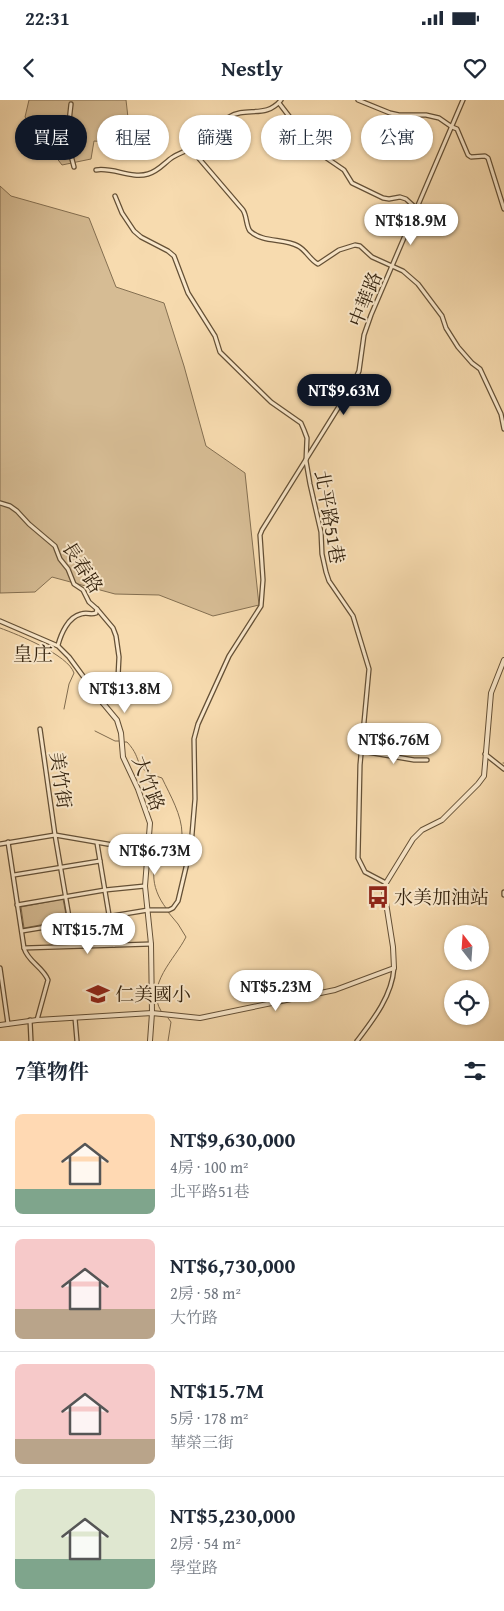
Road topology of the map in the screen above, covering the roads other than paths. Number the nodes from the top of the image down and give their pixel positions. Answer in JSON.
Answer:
{"nodes":[{"id":1,"x":358,"y":100,"type":"edge"},
{"id":2,"x":463,"y":100,"type":"edge"},
{"id":3,"x":280,"y":101,"type":"edge"},
{"id":4,"x":71,"y":104,"type":"dead end"},
{"id":5,"x":234,"y":115,"type":"edge"},
{"id":6,"x":452,"y":128,"type":"junction"},
{"id":7,"x":179,"y":154,"type":"edge"},
{"id":8,"x":200,"y":160,"type":"edge"},
{"id":9,"x":74,"y":167,"type":"dead end"},
{"id":10,"x":96,"y":170,"type":"dead end"},
{"id":11,"x":115,"y":196,"type":"dead end"},
{"id":12,"x":417,"y":209,"type":"junction"},
{"id":13,"x":504,"y":209,"type":"edge"},
{"id":14,"x":393,"y":266,"type":"junction"},
{"id":15,"x":360,"y":362,"type":"joint"},
{"id":16,"x":504,"y":429,"type":"edge"},
{"id":17,"x":306,"y":461,"type":"junction"},
{"id":18,"x":0,"y":503,"type":"edge"},
{"id":19,"x":97,"y":609,"type":"junction"},
{"id":20,"x":0,"y":621,"type":"edge"},
{"id":21,"x":58,"y":646,"type":"junction"},
{"id":22,"x":504,"y":660,"type":"edge"},
{"id":23,"x":102,"y":702,"type":"junction"},
{"id":24,"x":40,"y":729,"type":"dead end"},
{"id":25,"x":361,"y":751,"type":"junction"},
{"id":26,"x":485,"y":754,"type":"junction"},
{"id":27,"x":427,"y":760,"type":"dead end"},
{"id":28,"x":504,"y":769,"type":"edge"},
{"id":29,"x":55,"y":836,"type":"junction"},
{"id":30,"x":8,"y":842,"type":"junction"},
{"id":31,"x":97,"y":843,"type":"junction"},
{"id":32,"x":0,"y":844,"type":"edge"},
{"id":33,"x":148,"y":852,"type":"junction"},
{"id":34,"x":100,"y":861,"type":"junction"},
{"id":35,"x":60,"y":868,"type":"junction"},
{"id":36,"x":14,"y":875,"type":"junction"},
{"id":37,"x":386,"y":883,"type":"junction"},
{"id":38,"x":145,"y":886,"type":"junction"},
{"id":39,"x":105,"y":890,"type":"junction"},
{"id":40,"x":65,"y":896,"type":"junction"},
{"id":41,"x":17,"y":905,"type":"junction"},
{"id":42,"x":148,"y":910,"type":"junction"},
{"id":43,"x":109,"y":916,"type":"junction"},
{"id":44,"x":70,"y":922,"type":"junction"},
{"id":45,"x":22,"y":932,"type":"junction"},
{"id":46,"x":151,"y":944,"type":"junction"},
{"id":47,"x":114,"y":945,"type":"junction"},
{"id":48,"x":74,"y":946,"type":"junction"},
{"id":49,"x":24,"y":948,"type":"junction"},
{"id":50,"x":0,"y":968,"type":"edge"},
{"id":51,"x":394,"y":968,"type":"junction"},
{"id":52,"x":152,"y":1014,"type":"junction"},
{"id":53,"x":75,"y":1018,"type":"junction"},
{"id":54,"x":30,"y":1020,"type":"junction"},
{"id":55,"x":37,"y":1020,"type":"junction"},
{"id":56,"x":8,"y":1024,"type":"junction"},
{"id":57,"x":0,"y":1025,"type":"edge"},
{"id":58,"x":32,"y":1041,"type":"edge"},
{"id":59,"x":77,"y":1041,"type":"edge"},
{"id":60,"x":150,"y":1041,"type":"edge"},
{"id":61,"x":357,"y":1041,"type":"edge"}],
"edges":[{"from":1,"to":6,"type":"street"},
{"from":2,"to":6,"type":"street","name":"中華路"},
{"from":3,"to":5,"type":"street"},
{"from":3,"to":12,"type":"street"},
{"from":4,"to":9,"type":"street"},
{"from":6,"to":12,"type":"street","name":"中華路"},
{"from":6,"to":13,"type":"street"},
{"from":7,"to":10,"type":"street"},
{"from":8,"to":14,"type":"street"},
{"from":11,"to":17,"type":"street","name":"北平路51巷"},
{"from":12,"to":14,"type":"street","name":"中華路"},
{"from":14,"to":15,"type":"street","name":"中華路"},
{"from":14,"to":16,"type":"street"},
{"from":15,"to":17,"type":"street","name":"北平路51巷"},
{"from":17,"to":25,"type":"street","name":"北平路51巷"},
{"from":17,"to":42,"type":"street"},
{"from":18,"to":19,"type":"street","name":"長春路"},
{"from":19,"to":21,"type":"street","name":"長春路"},
{"from":19,"to":23,"type":"street","name":"長春路"},
{"from":20,"to":21,"type":"street","name":"大竹路"},
{"from":21,"to":23,"type":"street","name":"大竹路"},
{"from":22,"to":26,"type":"street"},
{"from":23,"to":33,"type":"street","name":"大竹路"},
{"from":24,"to":29,"type":"street","name":"美竹街"},
{"from":25,"to":27,"type":"street"},
{"from":25,"to":37,"type":"street","name":"北平路51巷"},
{"from":26,"to":28,"type":"street"},
{"from":26,"to":37,"type":"street"},
{"from":29,"to":30,"type":"street"},
{"from":29,"to":31,"type":"street"},
{"from":29,"to":35,"type":"street","name":"美竹街"},
{"from":30,"to":32,"type":"street"},
{"from":30,"to":36,"type":"street"},
{"from":31,"to":33,"type":"street"},
{"from":31,"to":34,"type":"street"},
{"from":33,"to":38,"type":"street","name":"大竹路"},
{"from":34,"to":35,"type":"street"},
{"from":34,"to":39,"type":"street"},
{"from":35,"to":36,"type":"street"},
{"from":35,"to":40,"type":"street","name":"美竹街"},
{"from":36,"to":41,"type":"street"},
{"from":37,"to":51,"type":"street"},
{"from":38,"to":39,"type":"street"},
{"from":38,"to":42,"type":"street","name":"大竹路"},
{"from":39,"to":40,"type":"street"},
{"from":39,"to":43,"type":"street"},
{"from":40,"to":41,"type":"street"},
{"from":40,"to":44,"type":"street","name":"美竹街"},
{"from":41,"to":45,"type":"street"},
{"from":42,"to":43,"type":"street"},
{"from":42,"to":46,"type":"street","name":"大竹路"},
{"from":43,"to":44,"type":"street"},
{"from":43,"to":47,"type":"street"},
{"from":44,"to":45,"type":"street"},
{"from":44,"to":48,"type":"street","name":"美竹街"},
{"from":45,"to":49,"type":"street"},
{"from":46,"to":47,"type":"street"},
{"from":46,"to":52,"type":"street","name":"大竹路"},
{"from":47,"to":48,"type":"street"},
{"from":48,"to":49,"type":"street"},
{"from":49,"to":55,"type":"street"},
{"from":50,"to":56,"type":"street"},
{"from":51,"to":52,"type":"street"},
{"from":51,"to":61,"type":"street"},
{"from":52,"to":53,"type":"street"},
{"from":52,"to":60,"type":"street","name":"大竹路"},
{"from":53,"to":55,"type":"street"},
{"from":53,"to":59,"type":"street"},
{"from":54,"to":55,"type":"street"},
{"from":54,"to":56,"type":"street"},
{"from":54,"to":58,"type":"street"},
{"from":56,"to":57,"type":"street"}]}
